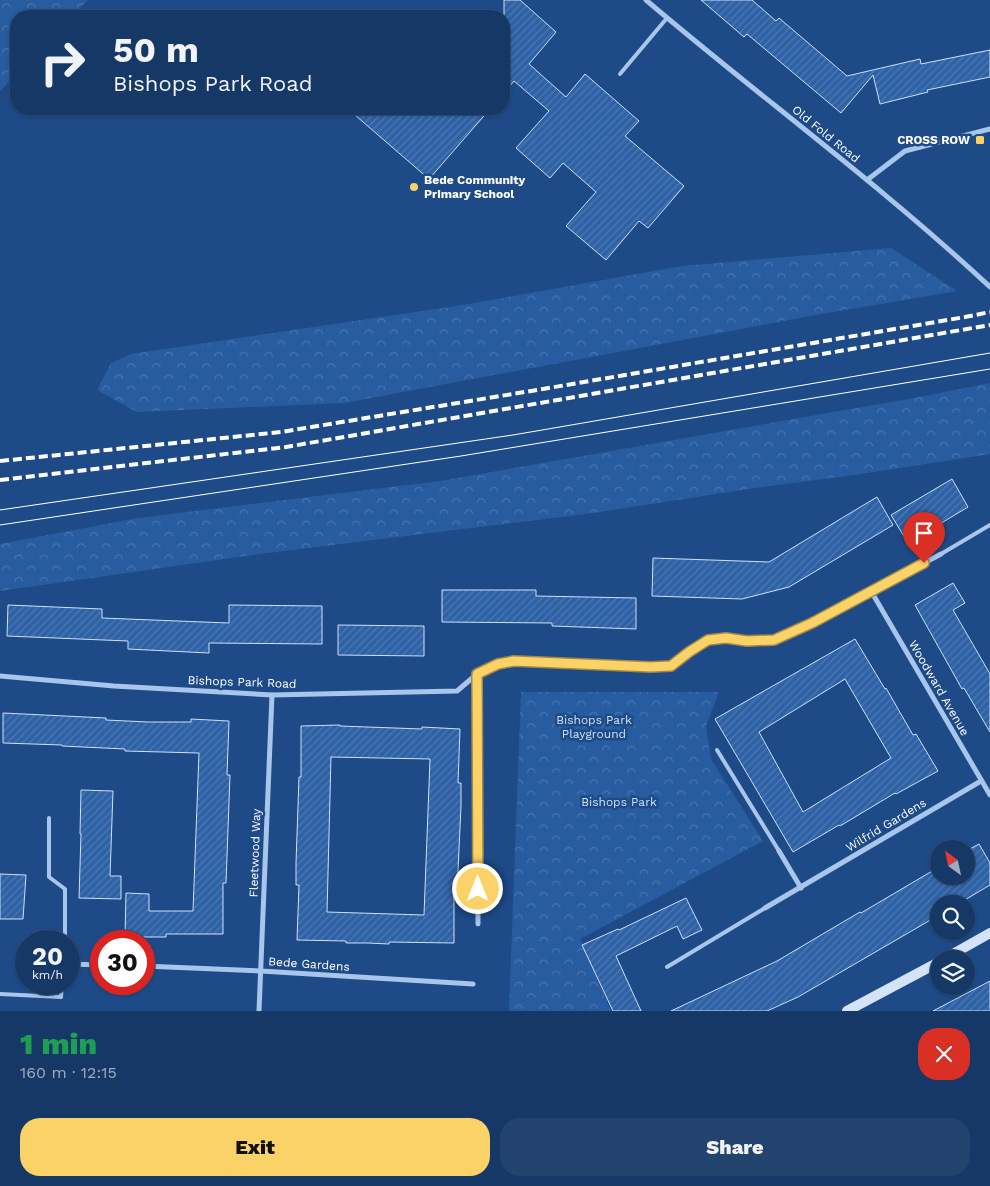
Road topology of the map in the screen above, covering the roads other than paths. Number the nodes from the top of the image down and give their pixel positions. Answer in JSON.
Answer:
{"nodes":[{"id":1,"x":646,"y":0,"type":"edge"},
{"id":2,"x":667,"y":18,"type":"junction"},
{"id":3,"x":620,"y":74,"type":"dead end"},
{"id":4,"x":990,"y":129,"type":"edge"},
{"id":5,"x":867,"y":180,"type":"junction"},
{"id":6,"x":990,"y":287,"type":"edge"},
{"id":7,"x":990,"y":525,"type":"edge"},
{"id":8,"x":941,"y":554,"type":"joint"},
{"id":9,"x":871,"y":591,"type":"junction"},
{"id":10,"x":477,"y":674,"type":"junction"},
{"id":11,"x":0,"y":676,"type":"edge"},
{"id":12,"x":272,"y":695,"type":"junction"},
{"id":13,"x":717,"y":750,"type":"dead end"},
{"id":14,"x":982,"y":781,"type":"junction"},
{"id":15,"x":989,"y":790,"type":"edge"},
{"id":16,"x":49,"y":818,"type":"dead end"},
{"id":17,"x":778,"y":851,"type":"joint"},
{"id":18,"x":801,"y":888,"type":"junction"},
{"id":19,"x":765,"y":908,"type":"joint"},
{"id":20,"x":478,"y":924,"type":"dead end"},
{"id":21,"x":65,"y":930,"type":"edge"},
{"id":22,"x":990,"y":933,"type":"edge"},
{"id":23,"x":960,"y":950,"type":"edge"},
{"id":24,"x":155,"y":966,"type":"edge"},
{"id":25,"x":667,"y":967,"type":"dead end"},
{"id":26,"x":930,"y":967,"type":"edge"},
{"id":27,"x":260,"y":971,"type":"junction"},
{"id":28,"x":473,"y":984,"type":"dead end"},
{"id":29,"x":0,"y":994,"type":"edge"},
{"id":30,"x":15,"y":995,"type":"edge"},
{"id":31,"x":20,"y":995,"type":"edge"},
{"id":32,"x":61,"y":995,"type":"edge"},
{"id":33,"x":259,"y":1011,"type":"edge"},
{"id":34,"x":847,"y":1011,"type":"edge"}],
"edges":[{"from":1,"to":2,"type":"street","name":"Old Fold Road"},
{"from":2,"to":3,"type":"lane"},
{"from":2,"to":5,"type":"street","name":"Old Fold Road"},
{"from":4,"to":5,"type":"street"},
{"from":5,"to":6,"type":"street","name":"Old Fold Road"},
{"from":7,"to":8,"type":"lane","name":"Bishops Park Road"},
{"from":8,"to":9,"type":"street","name":"Bishops Park Road"},
{"from":9,"to":10,"type":"street","name":"Bishops Park Road"},
{"from":9,"to":14,"type":"street","name":"Woodward Avenue"},
{"from":10,"to":12,"type":"street","name":"Bishops Park Road"},
{"from":10,"to":20,"type":"street"},
{"from":11,"to":12,"type":"street","name":"Bishops Park Road"},
{"from":12,"to":27,"type":"street","name":"Fleetwood Way"},
{"from":13,"to":17,"type":"lane"},
{"from":14,"to":15,"type":"street","name":"Woodward Avenue"},
{"from":14,"to":18,"type":"street","name":"Wilfrid Gardens"},
{"from":16,"to":21,"type":"lane"},
{"from":17,"to":18,"type":"street"},
{"from":18,"to":19,"type":"street","name":"Wilfrid Gardens"},
{"from":19,"to":25,"type":"lane"},
{"from":22,"to":23,"type":"main road"},
{"from":24,"to":27,"type":"street","name":"Bede Gardens"},
{"from":26,"to":34,"type":"main road"},
{"from":27,"to":28,"type":"street","name":"Bede Gardens"},
{"from":27,"to":33,"type":"street","name":"Fleetwood Way"},
{"from":29,"to":30,"type":"lane"},
{"from":31,"to":32,"type":"lane"}]}
